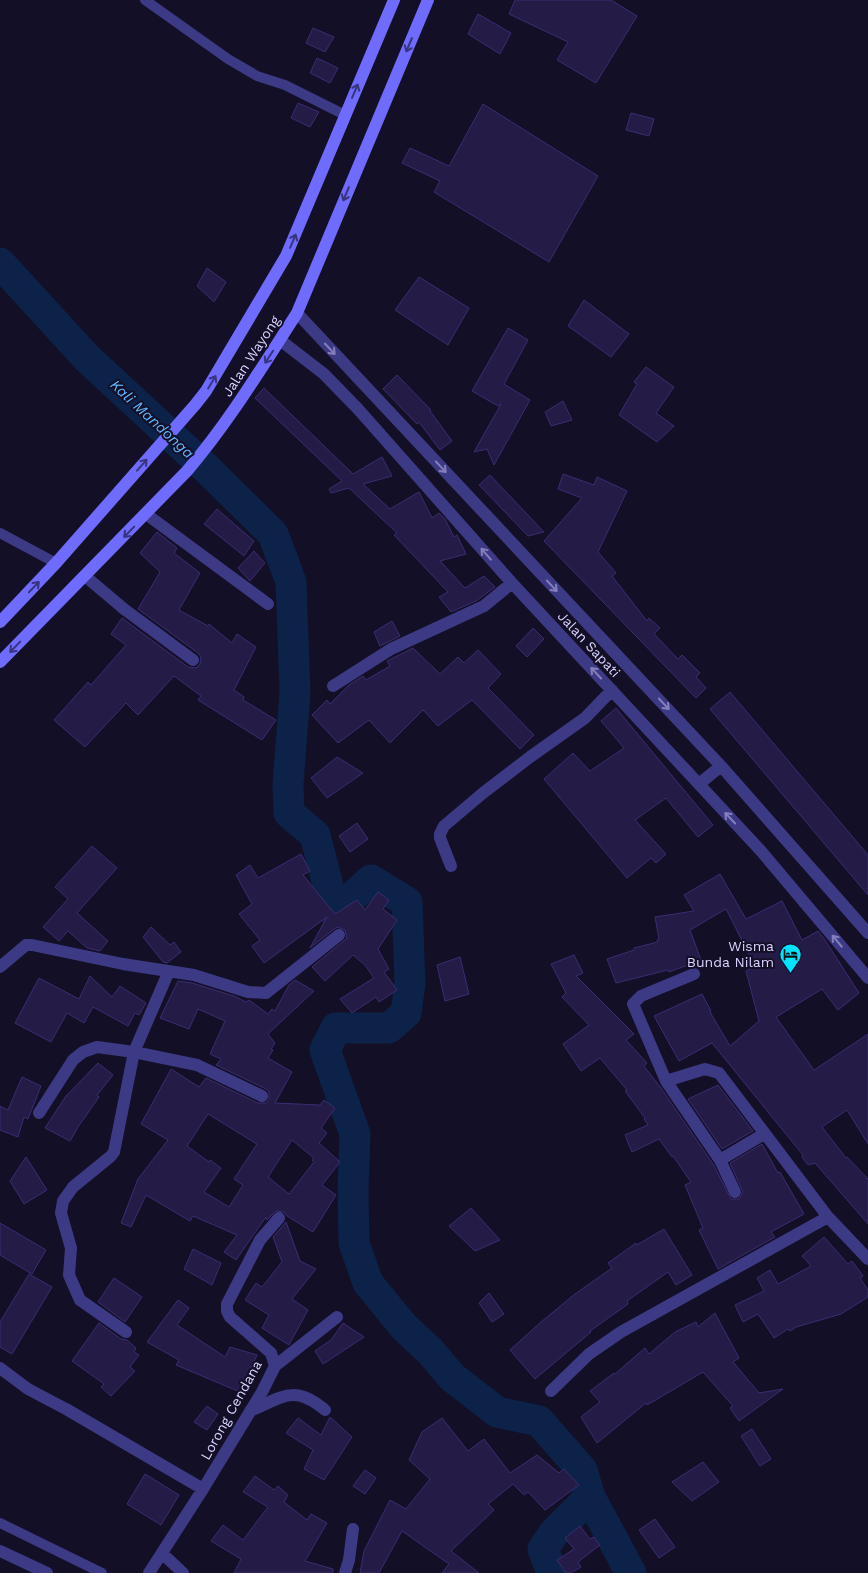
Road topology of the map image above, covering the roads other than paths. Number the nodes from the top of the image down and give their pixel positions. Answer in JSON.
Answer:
{"nodes":[{"id":1,"x":145,"y":0,"type":"edge"},
{"id":2,"x":394,"y":0,"type":"edge"},
{"id":3,"x":428,"y":0,"type":"edge"},
{"id":4,"x":345,"y":116,"type":"junction"},
{"id":5,"x":296,"y":313,"type":"junction"},
{"id":6,"x":280,"y":340,"type":"junction"},
{"id":7,"x":146,"y":514,"type":"junction"},
{"id":8,"x":0,"y":533,"type":"edge"},
{"id":9,"x":56,"y":563,"type":"junction"},
{"id":10,"x":85,"y":576,"type":"junction"},
{"id":11,"x":512,"y":583,"type":"junction"},
{"id":12,"x":268,"y":604,"type":"dead end"},
{"id":13,"x":0,"y":622,"type":"edge"},
{"id":14,"x":193,"y":660,"type":"dead end"},
{"id":15,"x":0,"y":662,"type":"edge"},
{"id":16,"x":333,"y":686,"type":"dead end"},
{"id":17,"x":612,"y":690,"type":"junction"},
{"id":18,"x":721,"y":766,"type":"junction"},
{"id":19,"x":699,"y":784,"type":"junction"},
{"id":20,"x":451,"y":866,"type":"dead end"},
{"id":21,"x":868,"y":933,"type":"edge"},
{"id":22,"x":339,"y":935,"type":"dead end"},
{"id":23,"x":0,"y":967,"type":"edge"},
{"id":24,"x":169,"y":971,"type":"junction"},
{"id":25,"x":694,"y":974,"type":"dead end"},
{"id":26,"x":868,"y":978,"type":"edge"},
{"id":27,"x":134,"y":1052,"type":"junction"},
{"id":28,"x":666,"y":1081,"type":"junction"},
{"id":29,"x":262,"y":1096,"type":"dead end"},
{"id":30,"x":39,"y":1113,"type":"dead end"},
{"id":31,"x":764,"y":1134,"type":"junction"},
{"id":32,"x":720,"y":1160,"type":"junction"},
{"id":33,"x":735,"y":1192,"type":"dead end"},
{"id":34,"x":828,"y":1216,"type":"junction"},
{"id":35,"x":279,"y":1218,"type":"dead end"},
{"id":36,"x":868,"y":1259,"type":"edge"},
{"id":37,"x":337,"y":1318,"type":"dead end"},
{"id":38,"x":126,"y":1332,"type":"dead end"},
{"id":39,"x":275,"y":1366,"type":"junction"},
{"id":40,"x":0,"y":1368,"type":"edge"},
{"id":41,"x":551,"y":1391,"type":"dead end"},
{"id":42,"x":325,"y":1410,"type":"dead end"},
{"id":43,"x":250,"y":1411,"type":"junction"},
{"id":44,"x":203,"y":1489,"type":"junction"},
{"id":45,"x":0,"y":1524,"type":"edge"},
{"id":46,"x":352,"y":1529,"type":"dead end"},
{"id":47,"x":0,"y":1551,"type":"edge"},
{"id":48,"x":163,"y":1554,"type":"junction"},
{"id":49,"x":46,"y":1573,"type":"edge"},
{"id":50,"x":102,"y":1573,"type":"edge"},
{"id":51,"x":149,"y":1573,"type":"edge"},
{"id":52,"x":183,"y":1573,"type":"edge"},
{"id":53,"x":344,"y":1573,"type":"edge"}],
"edges":[{"from":1,"to":4,"type":"lane"},
{"from":4,"to":2,"type":"main road","name":"Jalan Wayong","one_way":true},
{"from":3,"to":5,"type":"main road","name":"Jalan Wayong","one_way":true},
{"from":9,"to":4,"type":"main road","name":"Jalan Wayong","one_way":true},
{"from":5,"to":6,"type":"main road","name":"Jalan Wayong"},
{"from":5,"to":18,"type":"street","name":"Jalan Sapati","one_way":true},
{"from":6,"to":7,"type":"main road","name":"Jalan Wayong","one_way":true},
{"from":11,"to":6,"type":"street","name":"Jalan Sapati","one_way":true},
{"from":7,"to":10,"type":"main road","name":"Jalan Wayong","one_way":true},
{"from":7,"to":12,"type":"street"},
{"from":8,"to":9,"type":"lane"},
{"from":13,"to":9,"type":"main road","name":"Jalan Wayong","one_way":true},
{"from":10,"to":14,"type":"street"},
{"from":10,"to":15,"type":"main road","name":"Jalan Wayong","one_way":true},
{"from":11,"to":16,"type":"street"},
{"from":17,"to":11,"type":"street","name":"Jalan Sapati","one_way":true},
{"from":17,"to":19,"type":"street","name":"Jalan Sapati"},
{"from":17,"to":20,"type":"street"},
{"from":18,"to":19,"type":"street"},
{"from":18,"to":21,"type":"street","name":"Jalan Sapati"},
{"from":26,"to":19,"type":"street","name":"Jalan Sapati","one_way":true},
{"from":22,"to":24,"type":"street"},
{"from":23,"to":24,"type":"street"},
{"from":24,"to":27,"type":"street"},
{"from":25,"to":28,"type":"street"},
{"from":27,"to":29,"type":"street"},
{"from":27,"to":30,"type":"street"},
{"from":27,"to":38,"type":"street"},
{"from":28,"to":31,"type":"street"},
{"from":28,"to":32,"type":"street"},
{"from":31,"to":32,"type":"street"},
{"from":31,"to":34,"type":"street"},
{"from":32,"to":33,"type":"street"},
{"from":34,"to":36,"type":"street"},
{"from":34,"to":41,"type":"street"},
{"from":35,"to":39,"type":"street","name":"Lorong Cendana"},
{"from":37,"to":39,"type":"street"},
{"from":39,"to":43,"type":"street","name":"Lorong Cendana"},
{"from":40,"to":44,"type":"street"},
{"from":42,"to":43,"type":"street"},
{"from":43,"to":44,"type":"street","name":"Lorong Cendana"},
{"from":44,"to":48,"type":"street","name":"Lorong Cendana"},
{"from":45,"to":50,"type":"lane"},
{"from":46,"to":53,"type":"street"},
{"from":47,"to":49,"type":"street"},
{"from":48,"to":51,"type":"street","name":"Lorong Cendana"},
{"from":48,"to":52,"type":"street"}]}
